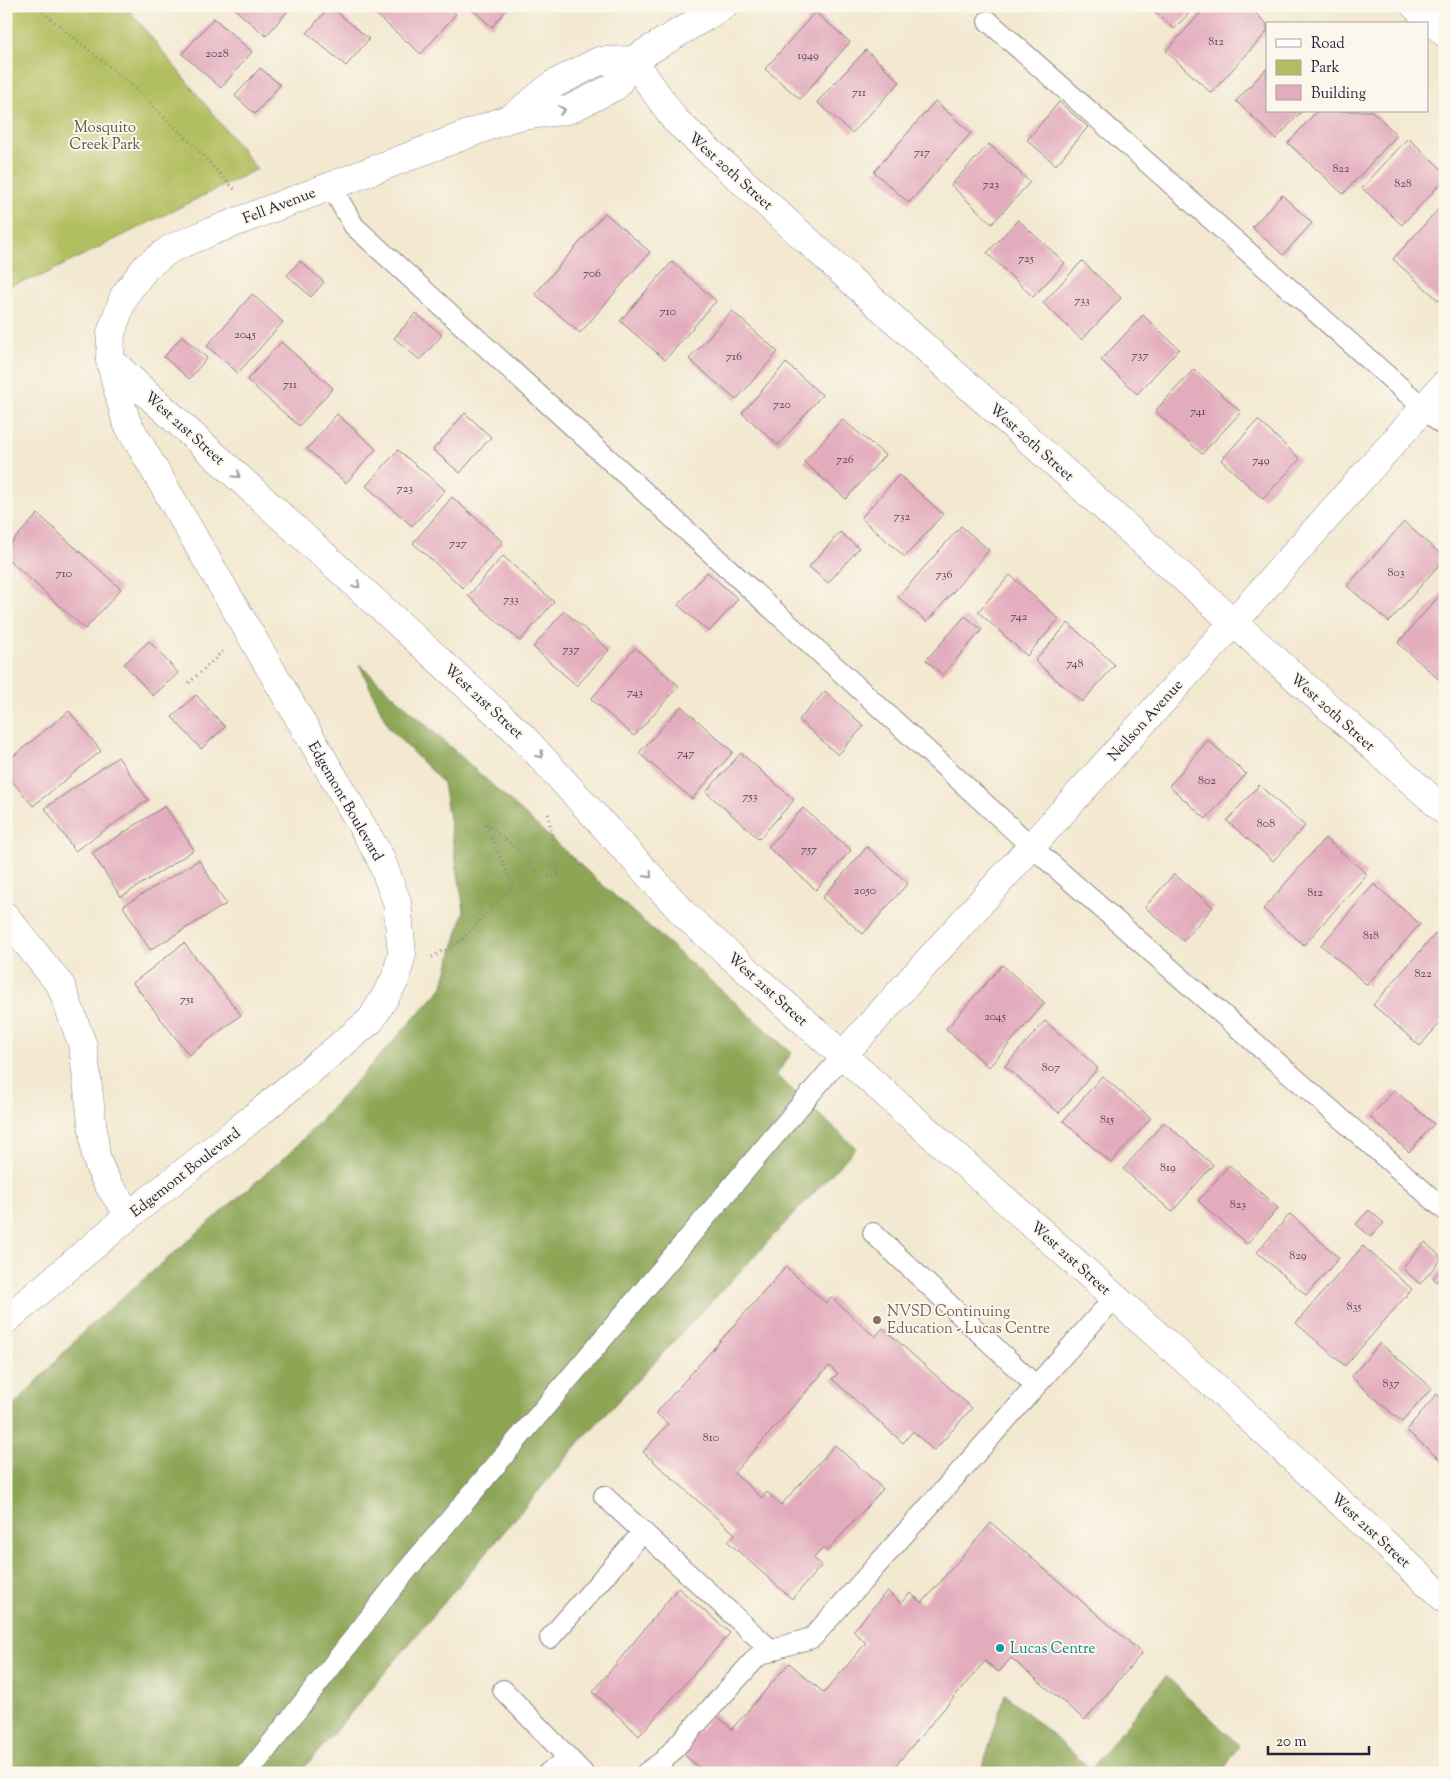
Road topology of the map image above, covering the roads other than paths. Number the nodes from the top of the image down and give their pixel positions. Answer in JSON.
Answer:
{"nodes":[{"id":1,"x":723,"y":6,"type":"edge"},
{"id":2,"x":1415,"y":6,"type":"edge"},
{"id":3,"x":988,"y":21,"type":"dead end"},
{"id":4,"x":1445,"y":33,"type":"edge"},
{"id":5,"x":633,"y":60,"type":"junction"},
{"id":6,"x":331,"y":186,"type":"junction"},
{"id":7,"x":110,"y":360,"type":"junction"},
{"id":8,"x":1445,"y":384,"type":"edge"},
{"id":9,"x":1423,"y":407,"type":"junction"},
{"id":10,"x":1445,"y":427,"type":"edge"},
{"id":11,"x":1233,"y":623,"type":"junction"},
{"id":12,"x":1445,"y":812,"type":"edge"},
{"id":13,"x":1031,"y":846,"type":"junction"},
{"id":14,"x":6,"y":917,"type":"edge"},
{"id":15,"x":843,"y":1055,"type":"junction"},
{"id":16,"x":1445,"y":1210,"type":"edge"},
{"id":17,"x":130,"y":1215,"type":"junction"},
{"id":18,"x":873,"y":1233,"type":"dead end"},
{"id":19,"x":1115,"y":1297,"type":"junction"},
{"id":20,"x":6,"y":1320,"type":"edge"},
{"id":21,"x":1036,"y":1386,"type":"junction"},
{"id":22,"x":604,"y":1496,"type":"dead end"},
{"id":23,"x":643,"y":1532,"type":"junction"},
{"id":24,"x":1445,"y":1599,"type":"edge"},
{"id":25,"x":550,"y":1638,"type":"dead end"},
{"id":26,"x":772,"y":1651,"type":"junction"},
{"id":27,"x":503,"y":1690,"type":"dead end"},
{"id":28,"x":569,"y":1758,"type":"junction"},
{"id":29,"x":248,"y":1773,"type":"edge"},
{"id":30,"x":548,"y":1773,"type":"edge"},
{"id":31,"x":583,"y":1773,"type":"edge"},
{"id":32,"x":646,"y":1773,"type":"edge"}],
"edges":[{"from":1,"to":5,"type":"street","name":"Fell Avenue"},
{"from":2,"to":4,"type":"street"},
{"from":3,"to":9,"type":"lane"},
{"from":5,"to":6,"type":"street","name":"Fell Avenue"},
{"from":5,"to":11,"type":"street","name":"West 20th Street"},
{"from":6,"to":7,"type":"street","name":"Fell Avenue"},
{"from":6,"to":13,"type":"lane"},
{"from":7,"to":15,"type":"street","name":"West 21st Street","one_way":true},
{"from":7,"to":17,"type":"street","name":"Edgemont Boulevard"},
{"from":8,"to":9,"type":"street","name":"Neilson Avenue"},
{"from":9,"to":10,"type":"lane"},
{"from":9,"to":11,"type":"street","name":"Neilson Avenue"},
{"from":11,"to":12,"type":"street","name":"West 20th Street"},
{"from":11,"to":13,"type":"street","name":"Neilson Avenue"},
{"from":13,"to":15,"type":"street","name":"Neilson Avenue"},
{"from":13,"to":16,"type":"lane"},
{"from":14,"to":17,"type":"street"},
{"from":15,"to":19,"type":"street","name":"West 21st Street"},
{"from":15,"to":29,"type":"lane"},
{"from":17,"to":20,"type":"street","name":"Edgemont Boulevard"},
{"from":18,"to":21,"type":"lane"},
{"from":19,"to":21,"type":"lane"},
{"from":19,"to":24,"type":"street","name":"West 21st Street"},
{"from":21,"to":26,"type":"lane"},
{"from":22,"to":23,"type":"lane"},
{"from":23,"to":25,"type":"lane"},
{"from":23,"to":26,"type":"lane"},
{"from":26,"to":32,"type":"lane"},
{"from":27,"to":28,"type":"lane"},
{"from":28,"to":30,"type":"lane"},
{"from":28,"to":31,"type":"lane"}]}
